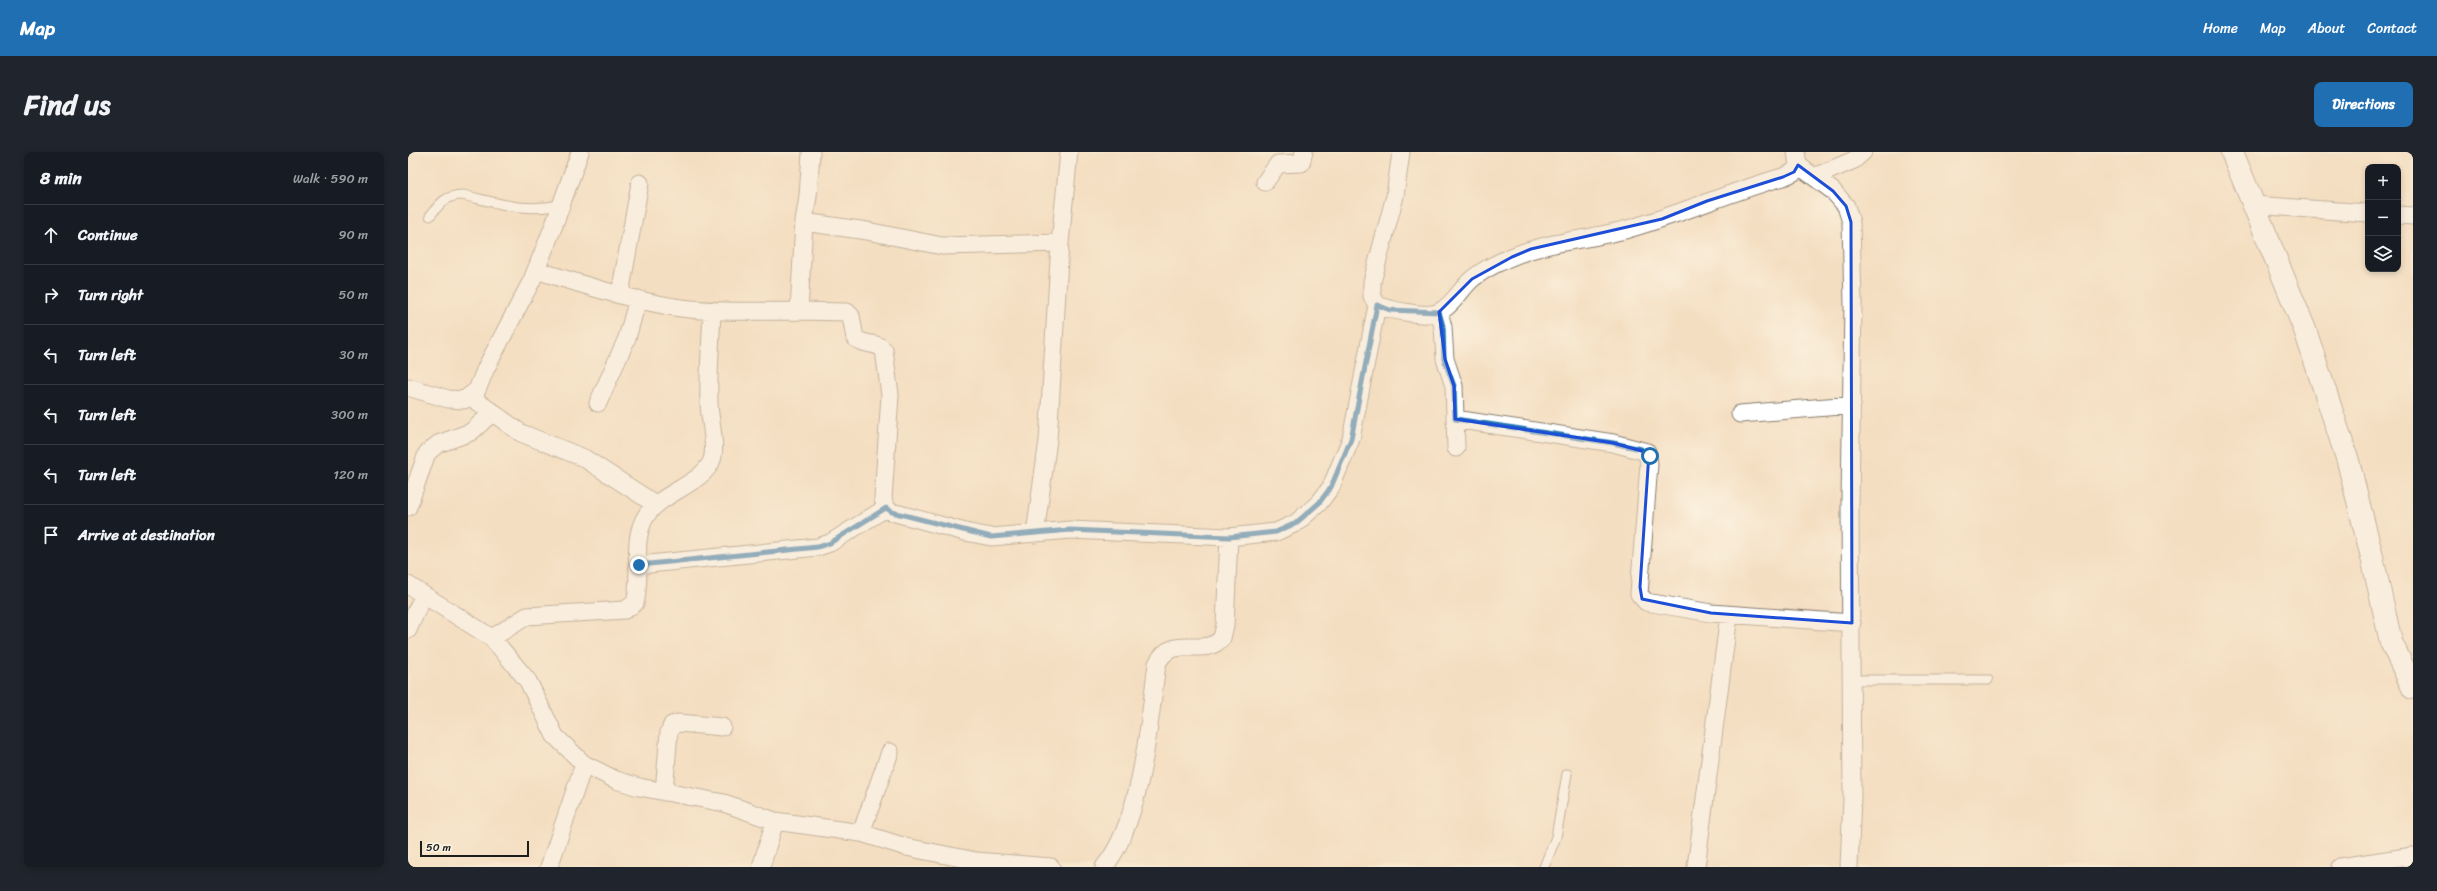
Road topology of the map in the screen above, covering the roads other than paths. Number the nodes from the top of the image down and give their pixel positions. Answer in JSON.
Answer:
{"nodes":[{"id":1,"x":580,"y":152,"type":"edge"},
{"id":2,"x":1069,"y":152,"type":"edge"},
{"id":3,"x":1304,"y":152,"type":"edge"},
{"id":4,"x":1402,"y":152,"type":"edge"},
{"id":5,"x":1863,"y":152,"type":"edge"},
{"id":6,"x":2232,"y":152,"type":"edge"},
{"id":7,"x":811,"y":153,"type":"edge"},
{"id":8,"x":1797,"y":158,"type":"edge"},
{"id":9,"x":1814,"y":177,"type":"junction"},
{"id":10,"x":1265,"y":182,"type":"dead end"},
{"id":11,"x":640,"y":183,"type":"dead end"},
{"id":12,"x":561,"y":205,"type":"junction"},
{"id":13,"x":2253,"y":205,"type":"junction"},
{"id":14,"x":2365,"y":213,"type":"edge"},
{"id":15,"x":2401,"y":215,"type":"edge"},
{"id":16,"x":430,"y":216,"type":"dead end"},
{"id":17,"x":2413,"y":216,"type":"edge"},
{"id":18,"x":804,"y":222,"type":"junction"},
{"id":19,"x":1060,"y":243,"type":"junction"},
{"id":20,"x":536,"y":270,"type":"junction"},
{"id":21,"x":620,"y":294,"type":"junction"},
{"id":22,"x":638,"y":299,"type":"junction"},
{"id":23,"x":1384,"y":308,"type":"junction"},
{"id":24,"x":712,"y":311,"type":"junction"},
{"id":25,"x":799,"y":311,"type":"junction"},
{"id":26,"x":1439,"y":312,"type":"junction"},
{"id":27,"x":408,"y":387,"type":"edge"},
{"id":28,"x":471,"y":397,"type":"junction"},
{"id":29,"x":598,"y":404,"type":"dead end"},
{"id":30,"x":1852,"y":405,"type":"junction"},
{"id":31,"x":493,"y":412,"type":"junction"},
{"id":32,"x":1740,"y":414,"type":"dead end"},
{"id":33,"x":1455,"y":419,"type":"junction"},
{"id":34,"x":1456,"y":448,"type":"dead end"},
{"id":35,"x":655,"y":504,"type":"junction"},
{"id":36,"x":408,"y":507,"type":"edge"},
{"id":37,"x":886,"y":508,"type":"junction"},
{"id":38,"x":1035,"y":534,"type":"junction"},
{"id":39,"x":1229,"y":537,"type":"junction"},
{"id":40,"x":639,"y":565,"type":"junction"},
{"id":41,"x":408,"y":585,"type":"edge"},
{"id":42,"x":423,"y":596,"type":"junction"},
{"id":43,"x":1729,"y":615,"type":"junction"},
{"id":44,"x":1852,"y":623,"type":"junction"},
{"id":45,"x":408,"y":630,"type":"edge"},
{"id":46,"x":492,"y":638,"type":"junction"},
{"id":47,"x":1852,"y":680,"type":"junction"},
{"id":48,"x":1988,"y":680,"type":"dead end"},
{"id":49,"x":2413,"y":688,"type":"edge"},
{"id":50,"x":722,"y":727,"type":"dead end"},
{"id":51,"x":890,"y":752,"type":"dead end"},
{"id":52,"x":584,"y":764,"type":"junction"},
{"id":53,"x":1567,"y":774,"type":"dead end"},
{"id":54,"x":664,"y":792,"type":"junction"},
{"id":55,"x":776,"y":821,"type":"junction"},
{"id":56,"x":861,"y":833,"type":"junction"},
{"id":57,"x":2413,"y":856,"type":"edge"},
{"id":58,"x":549,"y":867,"type":"edge"},
{"id":59,"x":761,"y":867,"type":"edge"},
{"id":60,"x":1052,"y":867,"type":"edge"},
{"id":61,"x":1104,"y":867,"type":"edge"},
{"id":62,"x":1544,"y":867,"type":"edge"},
{"id":63,"x":1696,"y":867,"type":"edge"},
{"id":64,"x":1849,"y":867,"type":"edge"},
{"id":65,"x":2340,"y":867,"type":"edge"}],
"edges":[{"from":1,"to":12,"type":"street"},
{"from":2,"to":19,"type":"street"},
{"from":3,"to":10,"type":"street"},
{"from":4,"to":23,"type":"street"},
{"from":5,"to":9,"type":"street"},
{"from":6,"to":13,"type":"street"},
{"from":7,"to":18,"type":"street"},
{"from":8,"to":9,"type":"street"},
{"from":8,"to":26,"type":"street"},
{"from":9,"to":30,"type":"street"},
{"from":11,"to":21,"type":"street"},
{"from":12,"to":16,"type":"lane"},
{"from":12,"to":20,"type":"street"},
{"from":13,"to":14,"type":"street"},
{"from":13,"to":49,"type":"street"},
{"from":15,"to":17,"type":"street"},
{"from":18,"to":19,"type":"street"},
{"from":18,"to":25,"type":"street"},
{"from":19,"to":38,"type":"street"},
{"from":20,"to":21,"type":"street"},
{"from":20,"to":28,"type":"street"},
{"from":21,"to":22,"type":"street"},
{"from":22,"to":24,"type":"street"},
{"from":22,"to":29,"type":"street"},
{"from":23,"to":26,"type":"street"},
{"from":23,"to":39,"type":"street"},
{"from":24,"to":25,"type":"street"},
{"from":24,"to":35,"type":"street"},
{"from":25,"to":37,"type":"street"},
{"from":26,"to":33,"type":"street"},
{"from":27,"to":28,"type":"street"},
{"from":28,"to":31,"type":"street"},
{"from":30,"to":32,"type":"street"},
{"from":30,"to":44,"type":"street"},
{"from":31,"to":35,"type":"street"},
{"from":31,"to":36,"type":"street"},
{"from":33,"to":34,"type":"street"},
{"from":33,"to":43,"type":"street"},
{"from":35,"to":40,"type":"street"},
{"from":37,"to":38,"type":"street"},
{"from":37,"to":40,"type":"street"},
{"from":38,"to":39,"type":"street"},
{"from":39,"to":61,"type":"street"},
{"from":40,"to":46,"type":"street"},
{"from":41,"to":42,"type":"street"},
{"from":42,"to":45,"type":"street"},
{"from":42,"to":46,"type":"street"},
{"from":43,"to":44,"type":"street"},
{"from":43,"to":63,"type":"street"},
{"from":44,"to":47,"type":"street"},
{"from":46,"to":52,"type":"street"},
{"from":47,"to":48,"type":"lane"},
{"from":47,"to":64,"type":"street"},
{"from":50,"to":54,"type":"street"},
{"from":51,"to":56,"type":"street"},
{"from":52,"to":54,"type":"street"},
{"from":52,"to":58,"type":"street"},
{"from":53,"to":62,"type":"lane"},
{"from":54,"to":55,"type":"street"},
{"from":55,"to":56,"type":"street"},
{"from":55,"to":59,"type":"street"},
{"from":56,"to":60,"type":"street"},
{"from":57,"to":65,"type":"street"}]}
